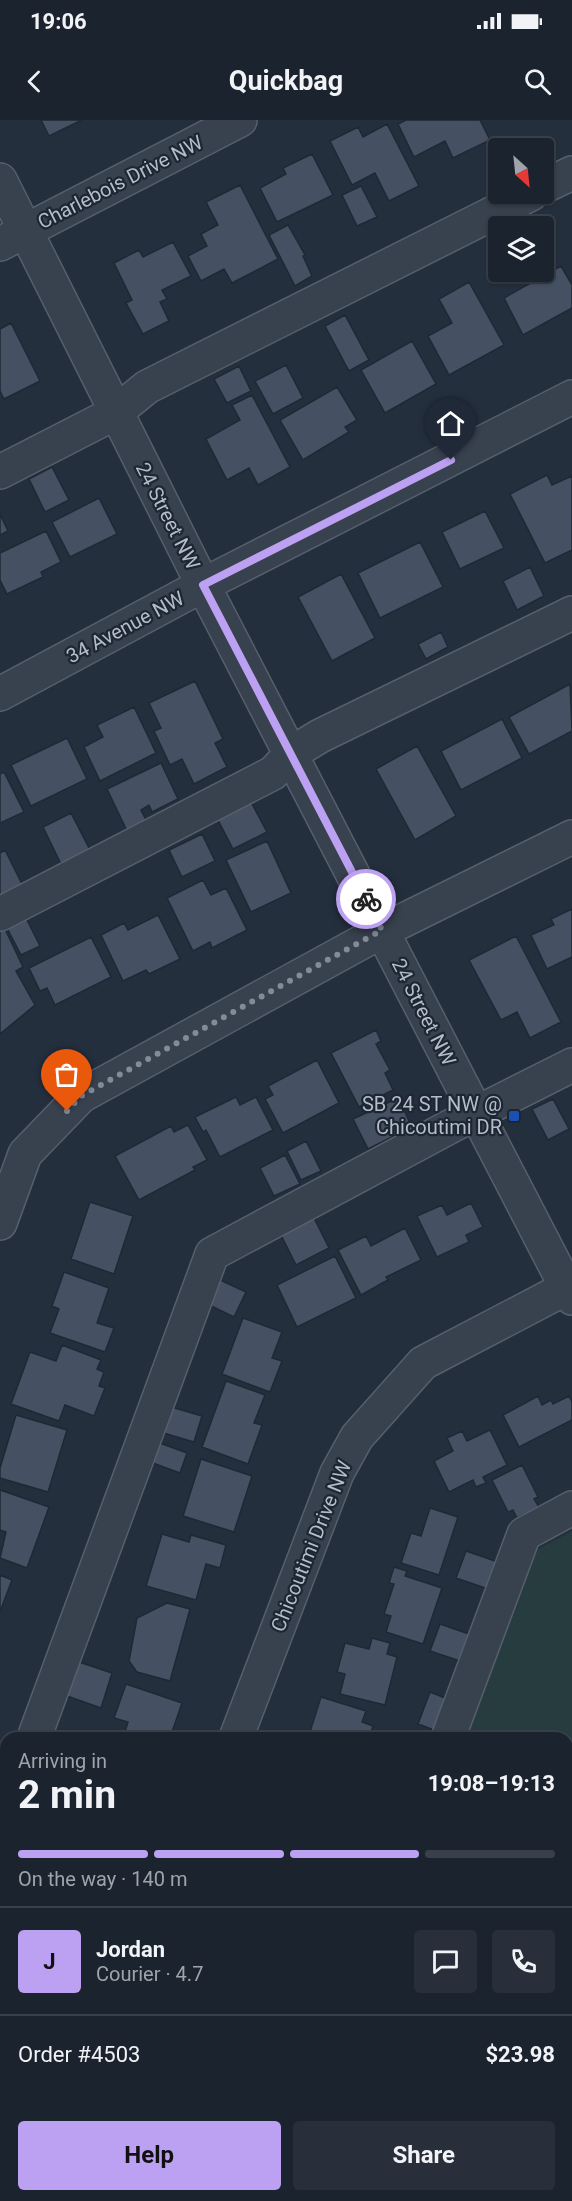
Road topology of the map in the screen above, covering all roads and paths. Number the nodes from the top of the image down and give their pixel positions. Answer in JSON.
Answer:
{"nodes":[{"id":1,"x":240,"y":120,"type":"edge"},
{"id":2,"x":572,"y":173,"type":"edge"},
{"id":3,"x":0,"y":180,"type":"edge"},
{"id":4,"x":554,"y":182,"type":"edge"},
{"id":5,"x":511,"y":204,"type":"edge"},
{"id":6,"x":13,"y":238,"type":"edge"},
{"id":7,"x":572,"y":397,"type":"edge"},
{"id":8,"x":115,"y":413,"type":"junction"},
{"id":9,"x":0,"y":472,"type":"edge"},
{"id":10,"x":203,"y":585,"type":"junction"},
{"id":11,"x":572,"y":613,"type":"edge"},
{"id":12,"x":0,"y":694,"type":"edge"},
{"id":13,"x":292,"y":753,"type":"junction"},
{"id":14,"x":572,"y":837,"type":"edge"},
{"id":15,"x":0,"y":914,"type":"edge"},
{"id":16,"x":382,"y":930,"type":"junction"},
{"id":17,"x":572,"y":1065,"type":"edge"},
{"id":18,"x":477,"y":1113,"type":"junction"},
{"id":19,"x":0,"y":1223,"type":"edge"},
{"id":20,"x":570,"y":1290,"type":"edge"},
{"id":21,"x":572,"y":1508,"type":"edge"},
{"id":22,"x":36,"y":1732,"type":"edge"},
{"id":23,"x":238,"y":1732,"type":"edge"},
{"id":24,"x":450,"y":1732,"type":"edge"}],
"edges":[{"from":1,"to":6,"type":"street","name":"Charlebois Drive NW"},
{"from":2,"to":4,"type":"street"},
{"from":3,"to":6,"type":"street","name":"24 Street NW"},
{"from":5,"to":8,"type":"street"},
{"from":6,"to":8,"type":"street","name":"24 Street NW"},
{"from":7,"to":10,"type":"street","name":"34 Avenue NW"},
{"from":8,"to":9,"type":"street"},
{"from":8,"to":10,"type":"street","name":"24 Street NW"},
{"from":10,"to":12,"type":"street","name":"34 Avenue NW"},
{"from":10,"to":13,"type":"street","name":"24 Street NW"},
{"from":11,"to":13,"type":"street"},
{"from":13,"to":15,"type":"street"},
{"from":13,"to":16,"type":"street","name":"24 Street NW"},
{"from":14,"to":16,"type":"street"},
{"from":16,"to":18,"type":"street","name":"24 Street NW"},
{"from":16,"to":19,"type":"street"},
{"from":17,"to":18,"type":"street"},
{"from":18,"to":20,"type":"street","name":"24 Street NW"},
{"from":18,"to":22,"type":"street"},
{"from":20,"to":23,"type":"street","name":"Chicoutimi Drive NW"},
{"from":21,"to":24,"type":"street"}]}
